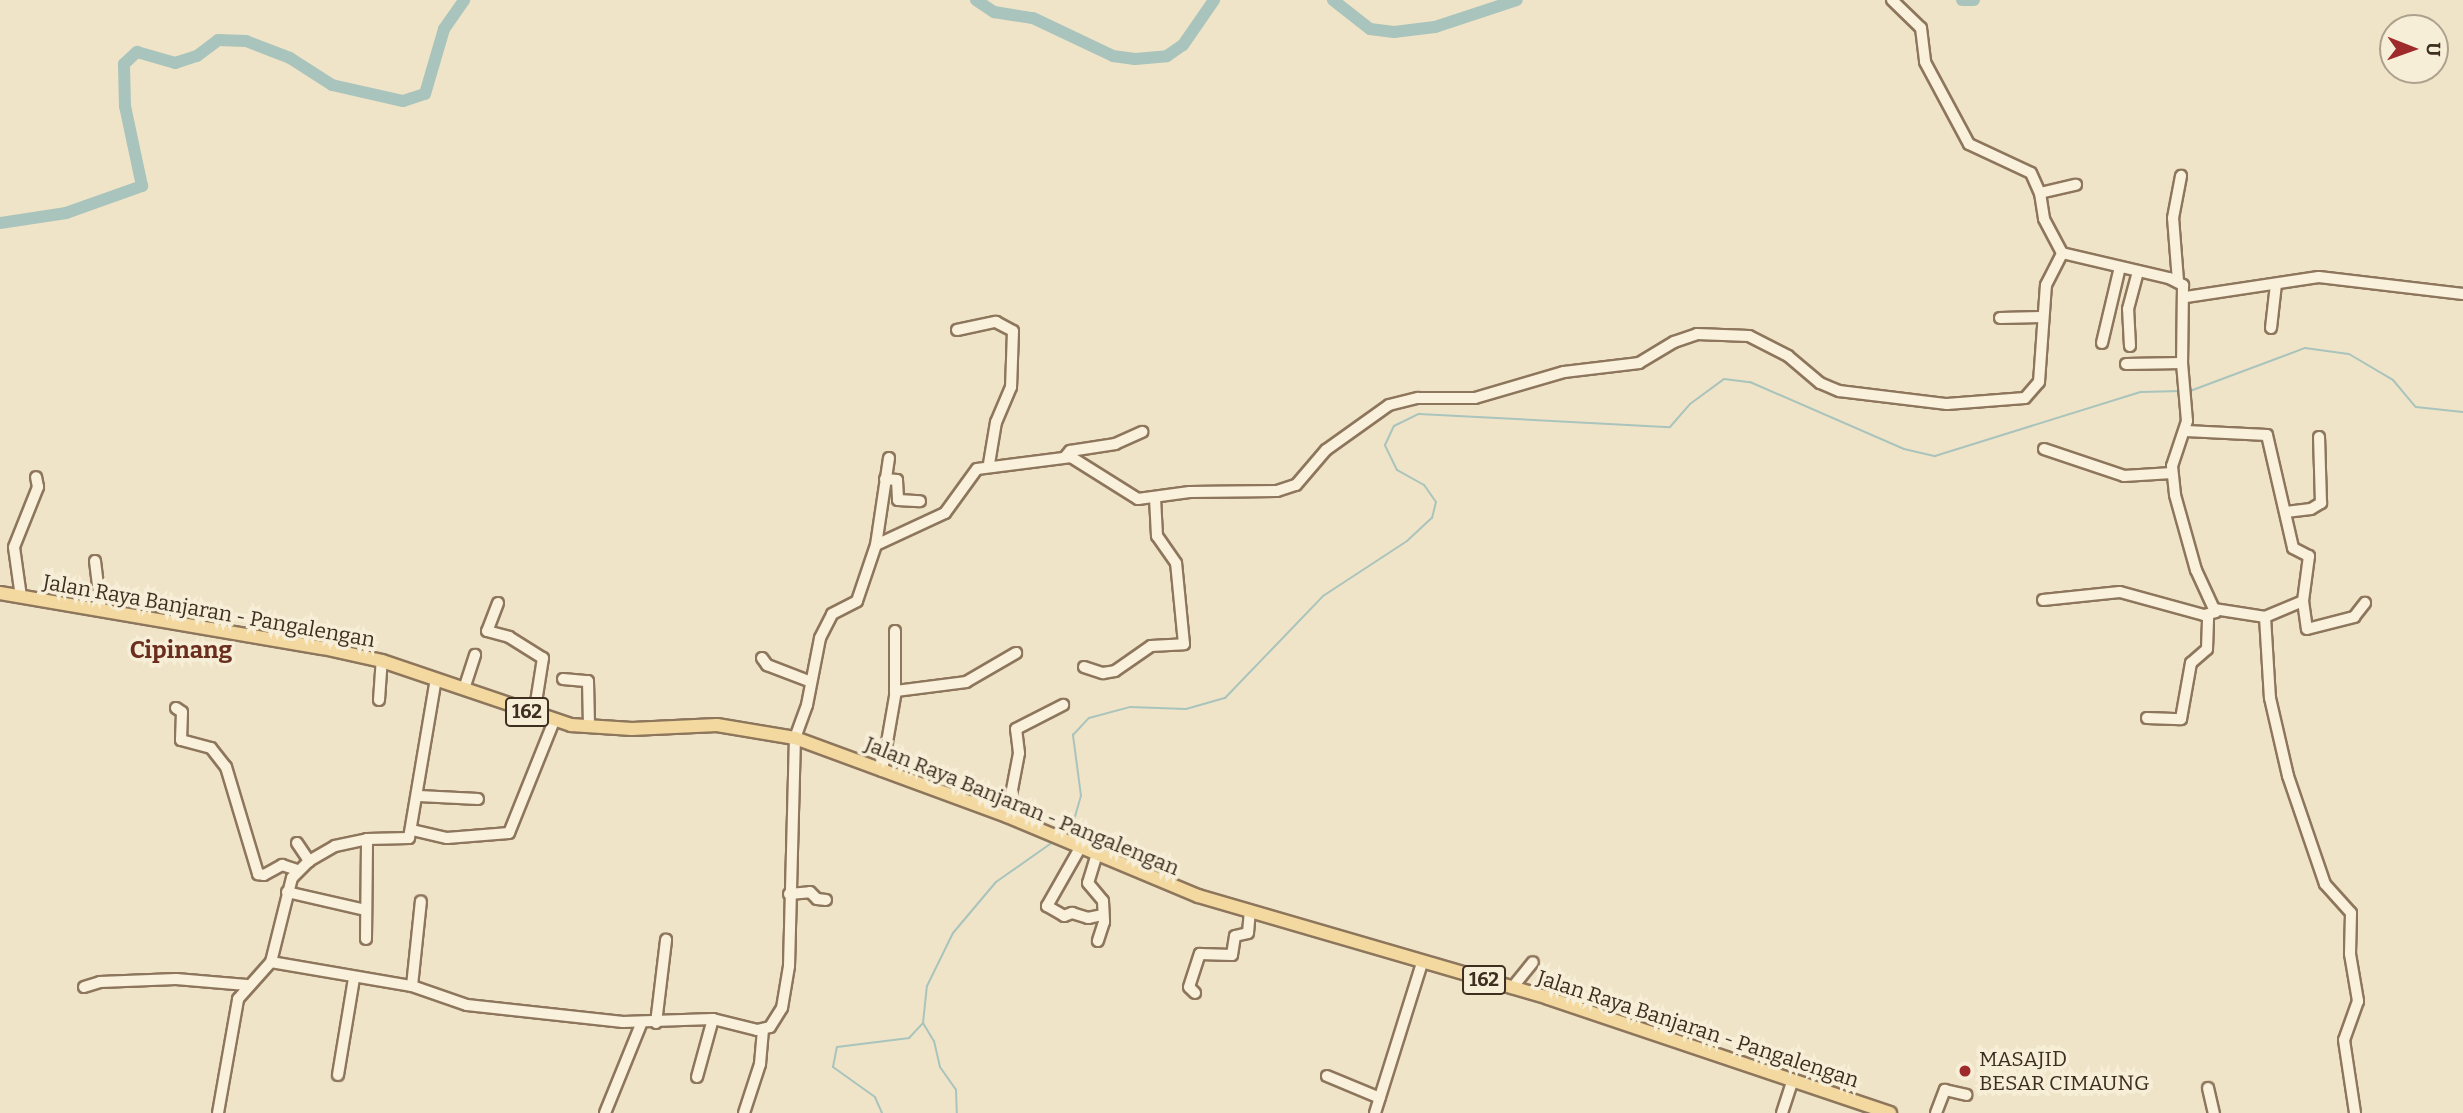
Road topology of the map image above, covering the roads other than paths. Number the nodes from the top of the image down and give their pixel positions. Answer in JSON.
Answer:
{"nodes":[{"id":1,"x":1892,"y":0,"type":"edge"},
{"id":2,"x":2181,"y":176,"type":"dead end"},
{"id":3,"x":2076,"y":185,"type":"dead end"},
{"id":4,"x":2040,"y":193,"type":"junction"},
{"id":5,"x":2062,"y":253,"type":"junction"},
{"id":6,"x":2120,"y":267,"type":"junction"},
{"id":7,"x":2138,"y":271,"type":"junction"},
{"id":8,"x":2178,"y":281,"type":"junction"},
{"id":9,"x":2276,"y":284,"type":"junction"},
{"id":10,"x":2463,"y":294,"type":"edge"},
{"id":11,"x":2186,"y":297,"type":"junction"},
{"id":12,"x":2041,"y":317,"type":"junction"},
{"id":13,"x":2000,"y":318,"type":"dead end"},
{"id":14,"x":2271,"y":328,"type":"dead end"},
{"id":15,"x":957,"y":330,"type":"dead end"},
{"id":16,"x":2102,"y":343,"type":"dead end"},
{"id":17,"x":2130,"y":346,"type":"dead end"},
{"id":18,"x":2182,"y":363,"type":"junction"},
{"id":19,"x":2126,"y":364,"type":"dead end"},
{"id":20,"x":2186,"y":431,"type":"junction"},
{"id":21,"x":1142,"y":432,"type":"dead end"},
{"id":22,"x":2319,"y":437,"type":"dead end"},
{"id":23,"x":2044,"y":449,"type":"dead end"},
{"id":24,"x":1065,"y":457,"type":"junction"},
{"id":25,"x":888,"y":458,"type":"dead end"},
{"id":26,"x":989,"y":464,"type":"junction"},
{"id":27,"x":2172,"y":473,"type":"junction"},
{"id":28,"x":36,"y":477,"type":"dead end"},
{"id":29,"x":885,"y":479,"type":"junction"},
{"id":30,"x":1155,"y":500,"type":"junction"},
{"id":31,"x":920,"y":501,"type":"dead end"},
{"id":32,"x":2286,"y":512,"type":"junction"},
{"id":33,"x":876,"y":545,"type":"junction"},
{"id":34,"x":95,"y":561,"type":"dead end"},
{"id":35,"x":0,"y":593,"type":"edge"},
{"id":36,"x":21,"y":597,"type":"junction"},
{"id":37,"x":2043,"y":600,"type":"dead end"},
{"id":38,"x":2303,"y":601,"type":"junction"},
{"id":39,"x":498,"y":603,"type":"dead end"},
{"id":40,"x":2364,"y":603,"type":"dead end"},
{"id":41,"x":101,"y":610,"type":"junction"},
{"id":42,"x":2212,"y":613,"type":"junction"},
{"id":43,"x":2265,"y":617,"type":"junction"},
{"id":44,"x":895,"y":631,"type":"dead end"},
{"id":45,"x":1016,"y":653,"type":"dead end"},
{"id":46,"x":475,"y":655,"type":"dead end"},
{"id":47,"x":762,"y":658,"type":"dead end"},
{"id":48,"x":382,"y":662,"type":"junction"},
{"id":49,"x":1084,"y":667,"type":"dead end"},
{"id":50,"x":436,"y":679,"type":"junction"},
{"id":51,"x":563,"y":679,"type":"dead end"},
{"id":52,"x":809,"y":681,"type":"junction"},
{"id":53,"x":464,"y":689,"type":"junction"},
{"id":54,"x":895,"y":693,"type":"junction"},
{"id":55,"x":379,"y":699,"type":"dead end"},
{"id":56,"x":1063,"y":705,"type":"dead end"},
{"id":57,"x":176,"y":708,"type":"dead end"},
{"id":58,"x":534,"y":715,"type":"junction"},
{"id":59,"x":2147,"y":718,"type":"dead end"},
{"id":60,"x":554,"y":720,"type":"junction"},
{"id":61,"x":589,"y":726,"type":"junction"},
{"id":62,"x":794,"y":738,"type":"junction"},
{"id":63,"x":882,"y":771,"type":"junction"},
{"id":64,"x":419,"y":796,"type":"junction"},
{"id":65,"x":478,"y":799,"type":"dead end"},
{"id":66,"x":1007,"y":816,"type":"junction"},
{"id":67,"x":412,"y":830,"type":"junction"},
{"id":68,"x":368,"y":839,"type":"junction"},
{"id":69,"x":297,"y":843,"type":"dead end"},
{"id":70,"x":1079,"y":848,"type":"junction"},
{"id":71,"x":1096,"y":856,"type":"junction"},
{"id":72,"x":309,"y":861,"type":"junction"},
{"id":73,"x":297,"y":870,"type":"junction"},
{"id":74,"x":287,"y":892,"type":"junction"},
{"id":75,"x":789,"y":894,"type":"junction"},
{"id":76,"x":826,"y":900,"type":"dead end"},
{"id":77,"x":421,"y":901,"type":"dead end"},
{"id":78,"x":365,"y":910,"type":"junction"},
{"id":79,"x":1250,"y":911,"type":"junction"},
{"id":80,"x":1102,"y":915,"type":"junction"},
{"id":81,"x":366,"y":939,"type":"dead end"},
{"id":82,"x":666,"y":940,"type":"dead end"},
{"id":83,"x":1098,"y":941,"type":"dead end"},
{"id":84,"x":271,"y":962,"type":"junction"},
{"id":85,"x":1533,"y":962,"type":"dead end"},
{"id":86,"x":1422,"y":963,"type":"junction"},
{"id":87,"x":354,"y":978,"type":"junction"},
{"id":88,"x":247,"y":985,"type":"junction"},
{"id":89,"x":412,"y":986,"type":"junction"},
{"id":90,"x":84,"y":987,"type":"dead end"},
{"id":91,"x":1512,"y":988,"type":"junction"},
{"id":92,"x":1195,"y":993,"type":"dead end"},
{"id":93,"x":713,"y":1019,"type":"junction"},
{"id":94,"x":642,"y":1022,"type":"junction"},
{"id":95,"x":656,"y":1023,"type":"junction"},
{"id":96,"x":763,"y":1029,"type":"junction"},
{"id":97,"x":338,"y":1074,"type":"dead end"},
{"id":98,"x":1327,"y":1076,"type":"dead end"},
{"id":99,"x":697,"y":1077,"type":"dead end"},
{"id":100,"x":1792,"y":1082,"type":"junction"},
{"id":101,"x":2208,"y":1088,"type":"dead end"},
{"id":102,"x":1966,"y":1095,"type":"dead end"},
{"id":103,"x":1380,"y":1098,"type":"junction"},
{"id":104,"x":218,"y":1113,"type":"edge"},
{"id":105,"x":605,"y":1113,"type":"edge"},
{"id":106,"x":744,"y":1113,"type":"edge"},
{"id":107,"x":1375,"y":1113,"type":"edge"},
{"id":108,"x":1782,"y":1113,"type":"edge"},
{"id":109,"x":1890,"y":1113,"type":"edge"},
{"id":110,"x":1936,"y":1113,"type":"edge"},
{"id":111,"x":2214,"y":1113,"type":"edge"},
{"id":112,"x":2355,"y":1113,"type":"edge"}],
"edges":[{"from":1,"to":4,"type":"street"},
{"from":2,"to":8,"type":"street"},
{"from":3,"to":4,"type":"street"},
{"from":4,"to":5,"type":"street"},
{"from":5,"to":6,"type":"street"},
{"from":5,"to":12,"type":"street"},
{"from":6,"to":7,"type":"street"},
{"from":6,"to":16,"type":"street"},
{"from":7,"to":8,"type":"street"},
{"from":7,"to":17,"type":"street"},
{"from":8,"to":11,"type":"street"},
{"from":9,"to":10,"type":"street"},
{"from":9,"to":11,"type":"street"},
{"from":9,"to":14,"type":"street"},
{"from":11,"to":18,"type":"street"},
{"from":12,"to":13,"type":"street"},
{"from":12,"to":30,"type":"street"},
{"from":15,"to":26,"type":"street"},
{"from":18,"to":19,"type":"street"},
{"from":18,"to":20,"type":"street"},
{"from":20,"to":27,"type":"street"},
{"from":20,"to":32,"type":"street"},
{"from":21,"to":24,"type":"street"},
{"from":22,"to":32,"type":"street"},
{"from":23,"to":27,"type":"street"},
{"from":24,"to":26,"type":"street"},
{"from":24,"to":30,"type":"street"},
{"from":25,"to":29,"type":"street"},
{"from":26,"to":33,"type":"street"},
{"from":27,"to":42,"type":"street"},
{"from":28,"to":36,"type":"street"},
{"from":29,"to":31,"type":"street"},
{"from":29,"to":33,"type":"street"},
{"from":30,"to":49,"type":"street"},
{"from":32,"to":38,"type":"street"},
{"from":33,"to":52,"type":"street"},
{"from":34,"to":41,"type":"street"},
{"from":35,"to":36,"type":"main road","name":"Jalan Raya Banjaran - Pangalengan","number":"162"},
{"from":36,"to":41,"type":"main road","name":"Jalan Raya Banjaran - Pangalengan","number":"162"},
{"from":37,"to":42,"type":"street"},
{"from":38,"to":40,"type":"street"},
{"from":38,"to":43,"type":"street"},
{"from":39,"to":58,"type":"street"},
{"from":41,"to":48,"type":"main road","name":"Jalan Raya Banjaran - Pangalengan","number":"162"},
{"from":42,"to":43,"type":"street"},
{"from":42,"to":59,"type":"street"},
{"from":43,"to":112,"type":"street"},
{"from":44,"to":54,"type":"street"},
{"from":45,"to":54,"type":"street"},
{"from":46,"to":53,"type":"street"},
{"from":47,"to":52,"type":"street"},
{"from":48,"to":50,"type":"main road","name":"Jalan Raya Banjaran - Pangalengan","number":"162"},
{"from":48,"to":55,"type":"street"},
{"from":50,"to":53,"type":"main road","name":"Jalan Raya Banjaran - Pangalengan","number":"162"},
{"from":50,"to":64,"type":"street"},
{"from":51,"to":61,"type":"street"},
{"from":52,"to":62,"type":"street"},
{"from":53,"to":58,"type":"main road","name":"Jalan Raya Banjaran - Pangalengan","number":"162"},
{"from":54,"to":63,"type":"street"},
{"from":56,"to":66,"type":"street"},
{"from":57,"to":73,"type":"street"},
{"from":58,"to":60,"type":"main road","name":"Jalan Raya Banjaran - Pangalengan","number":"162"},
{"from":60,"to":61,"type":"main road","name":"Jalan Raya Banjaran - Pangalengan","number":"162"},
{"from":60,"to":67,"type":"street"},
{"from":61,"to":62,"type":"main road","name":"Jalan Raya Banjaran - Pangalengan","number":"162"},
{"from":62,"to":63,"type":"main road","name":"Jalan Raya Banjaran - Pangalengan","number":"162"},
{"from":62,"to":75,"type":"street"},
{"from":63,"to":66,"type":"main road","name":"Jalan Raya Banjaran - Pangalengan","number":"162"},
{"from":64,"to":65,"type":"street"},
{"from":64,"to":67,"type":"street"},
{"from":66,"to":70,"type":"main road","name":"Jalan Raya Banjaran - Pangalengan","number":"162"},
{"from":67,"to":68,"type":"street"},
{"from":68,"to":72,"type":"street"},
{"from":68,"to":78,"type":"street"},
{"from":69,"to":72,"type":"street"},
{"from":70,"to":71,"type":"main road","name":"Jalan Raya Banjaran - Pangalengan","number":"162"},
{"from":70,"to":80,"type":"street"},
{"from":71,"to":79,"type":"main road","name":"Jalan Raya Banjaran - Pangalengan","number":"162"},
{"from":71,"to":80,"type":"street"},
{"from":72,"to":73,"type":"street"},
{"from":73,"to":74,"type":"street"},
{"from":74,"to":78,"type":"street"},
{"from":74,"to":84,"type":"street"},
{"from":75,"to":76,"type":"street"},
{"from":75,"to":96,"type":"street"},
{"from":77,"to":89,"type":"street"},
{"from":78,"to":81,"type":"street"},
{"from":79,"to":86,"type":"main road","name":"Jalan Raya Banjaran - Pangalengan","number":"162"},
{"from":79,"to":92,"type":"street"},
{"from":80,"to":83,"type":"street"},
{"from":82,"to":95,"type":"street"},
{"from":84,"to":87,"type":"street"},
{"from":84,"to":88,"type":"street"},
{"from":85,"to":91,"type":"street"},
{"from":86,"to":91,"type":"main road","name":"Jalan Raya Banjaran - Pangalengan","number":"162"},
{"from":86,"to":103,"type":"street"},
{"from":87,"to":89,"type":"street"},
{"from":87,"to":97,"type":"street"},
{"from":88,"to":90,"type":"street"},
{"from":88,"to":104,"type":"street"},
{"from":89,"to":94,"type":"street"},
{"from":91,"to":100,"type":"main road","name":"Jalan Raya Banjaran - Pangalengan","number":"162"},
{"from":93,"to":95,"type":"street"},
{"from":93,"to":96,"type":"street"},
{"from":93,"to":99,"type":"street"},
{"from":94,"to":95,"type":"street"},
{"from":94,"to":105,"type":"street"},
{"from":96,"to":106,"type":"street"},
{"from":98,"to":103,"type":"street"},
{"from":100,"to":108,"type":"street"},
{"from":100,"to":109,"type":"main road","name":"Jalan Raya Banjaran - Pangalengan","number":"162"},
{"from":101,"to":111,"type":"street"},
{"from":102,"to":110,"type":"street"},
{"from":103,"to":107,"type":"street"}]}
